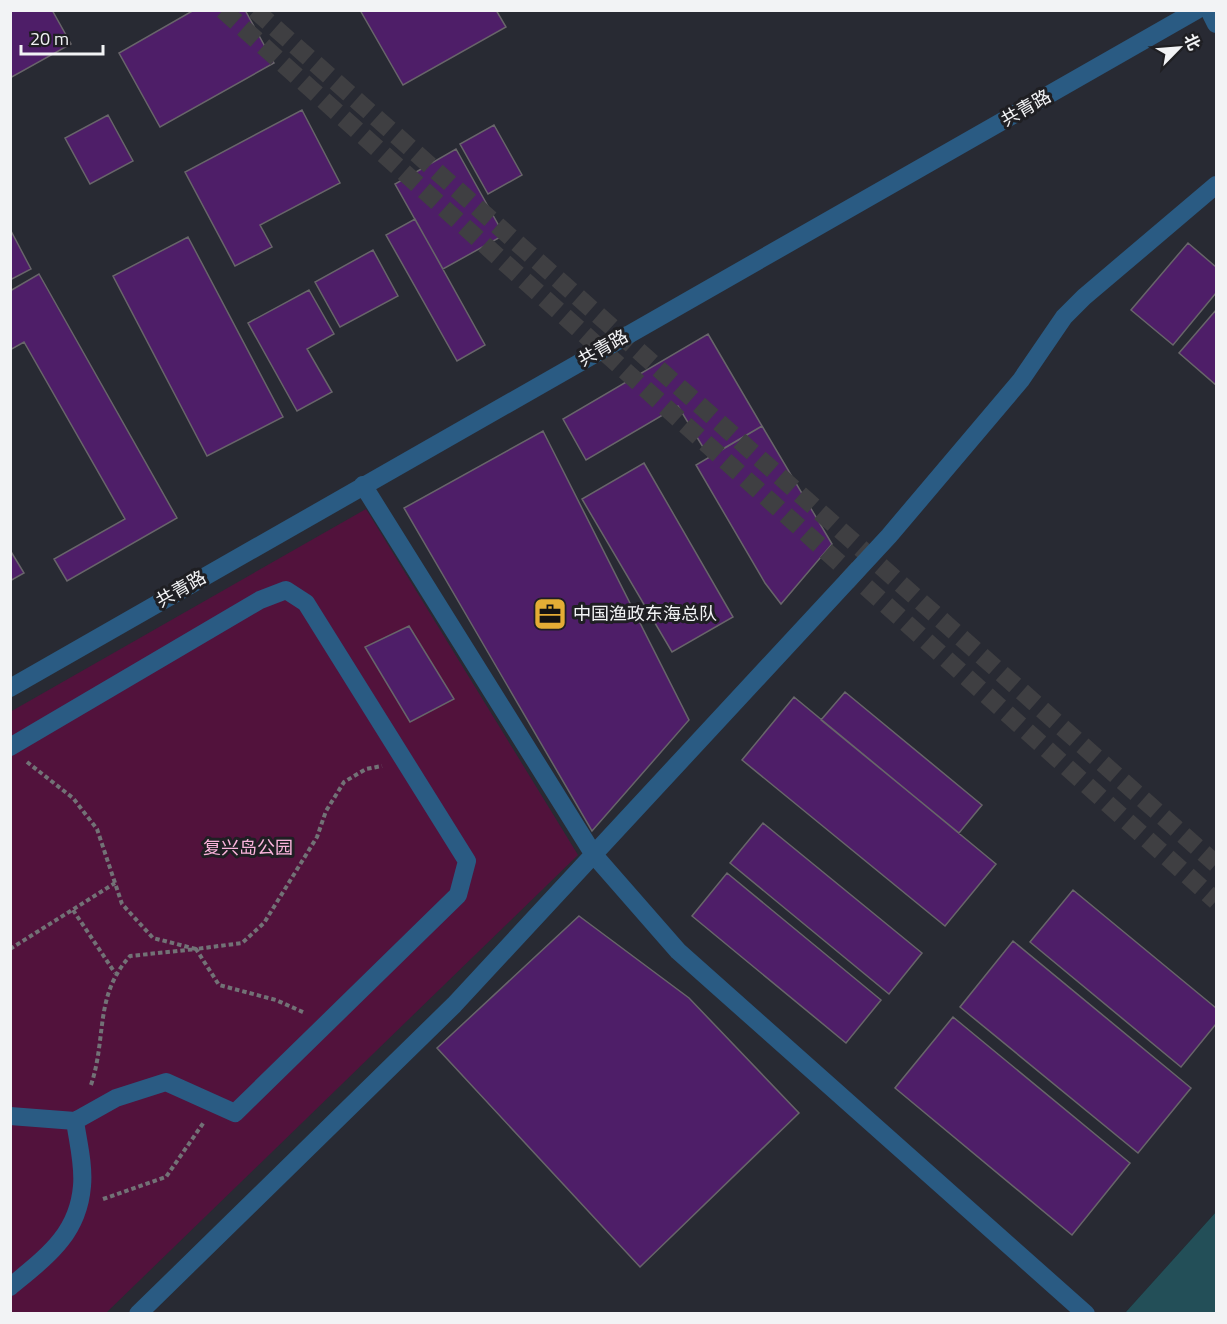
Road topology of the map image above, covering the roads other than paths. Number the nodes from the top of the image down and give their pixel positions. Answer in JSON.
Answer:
{"nodes":[{"id":1,"x":1197,"y":10,"type":"edge"},
{"id":2,"x":1209,"y":10,"type":"edge"},
{"id":3,"x":1216,"y":24,"type":"edge"},
{"id":4,"x":1216,"y":185,"type":"edge"},
{"id":5,"x":363,"y":485,"type":"junction"},
{"id":6,"x":10,"y":688,"type":"edge"},
{"id":7,"x":15,"y":751,"type":"edge"},
{"id":8,"x":594,"y":855,"type":"junction"},
{"id":9,"x":10,"y":1116,"type":"edge"},
{"id":10,"x":75,"y":1121,"type":"junction"},
{"id":11,"x":10,"y":1287,"type":"edge"},
{"id":12,"x":138,"y":1314,"type":"edge"},
{"id":13,"x":1086,"y":1314,"type":"edge"}],
"edges":[{"from":1,"to":5,"type":"street","name":"共青路"},
{"from":2,"to":3,"type":"street"},
{"from":4,"to":8,"type":"street"},
{"from":5,"to":6,"type":"street","name":"共青路"},
{"from":5,"to":8,"type":"street"},
{"from":7,"to":10,"type":"street"},
{"from":8,"to":12,"type":"street"},
{"from":8,"to":13,"type":"street"},
{"from":9,"to":10,"type":"street"},
{"from":10,"to":11,"type":"street"}]}
